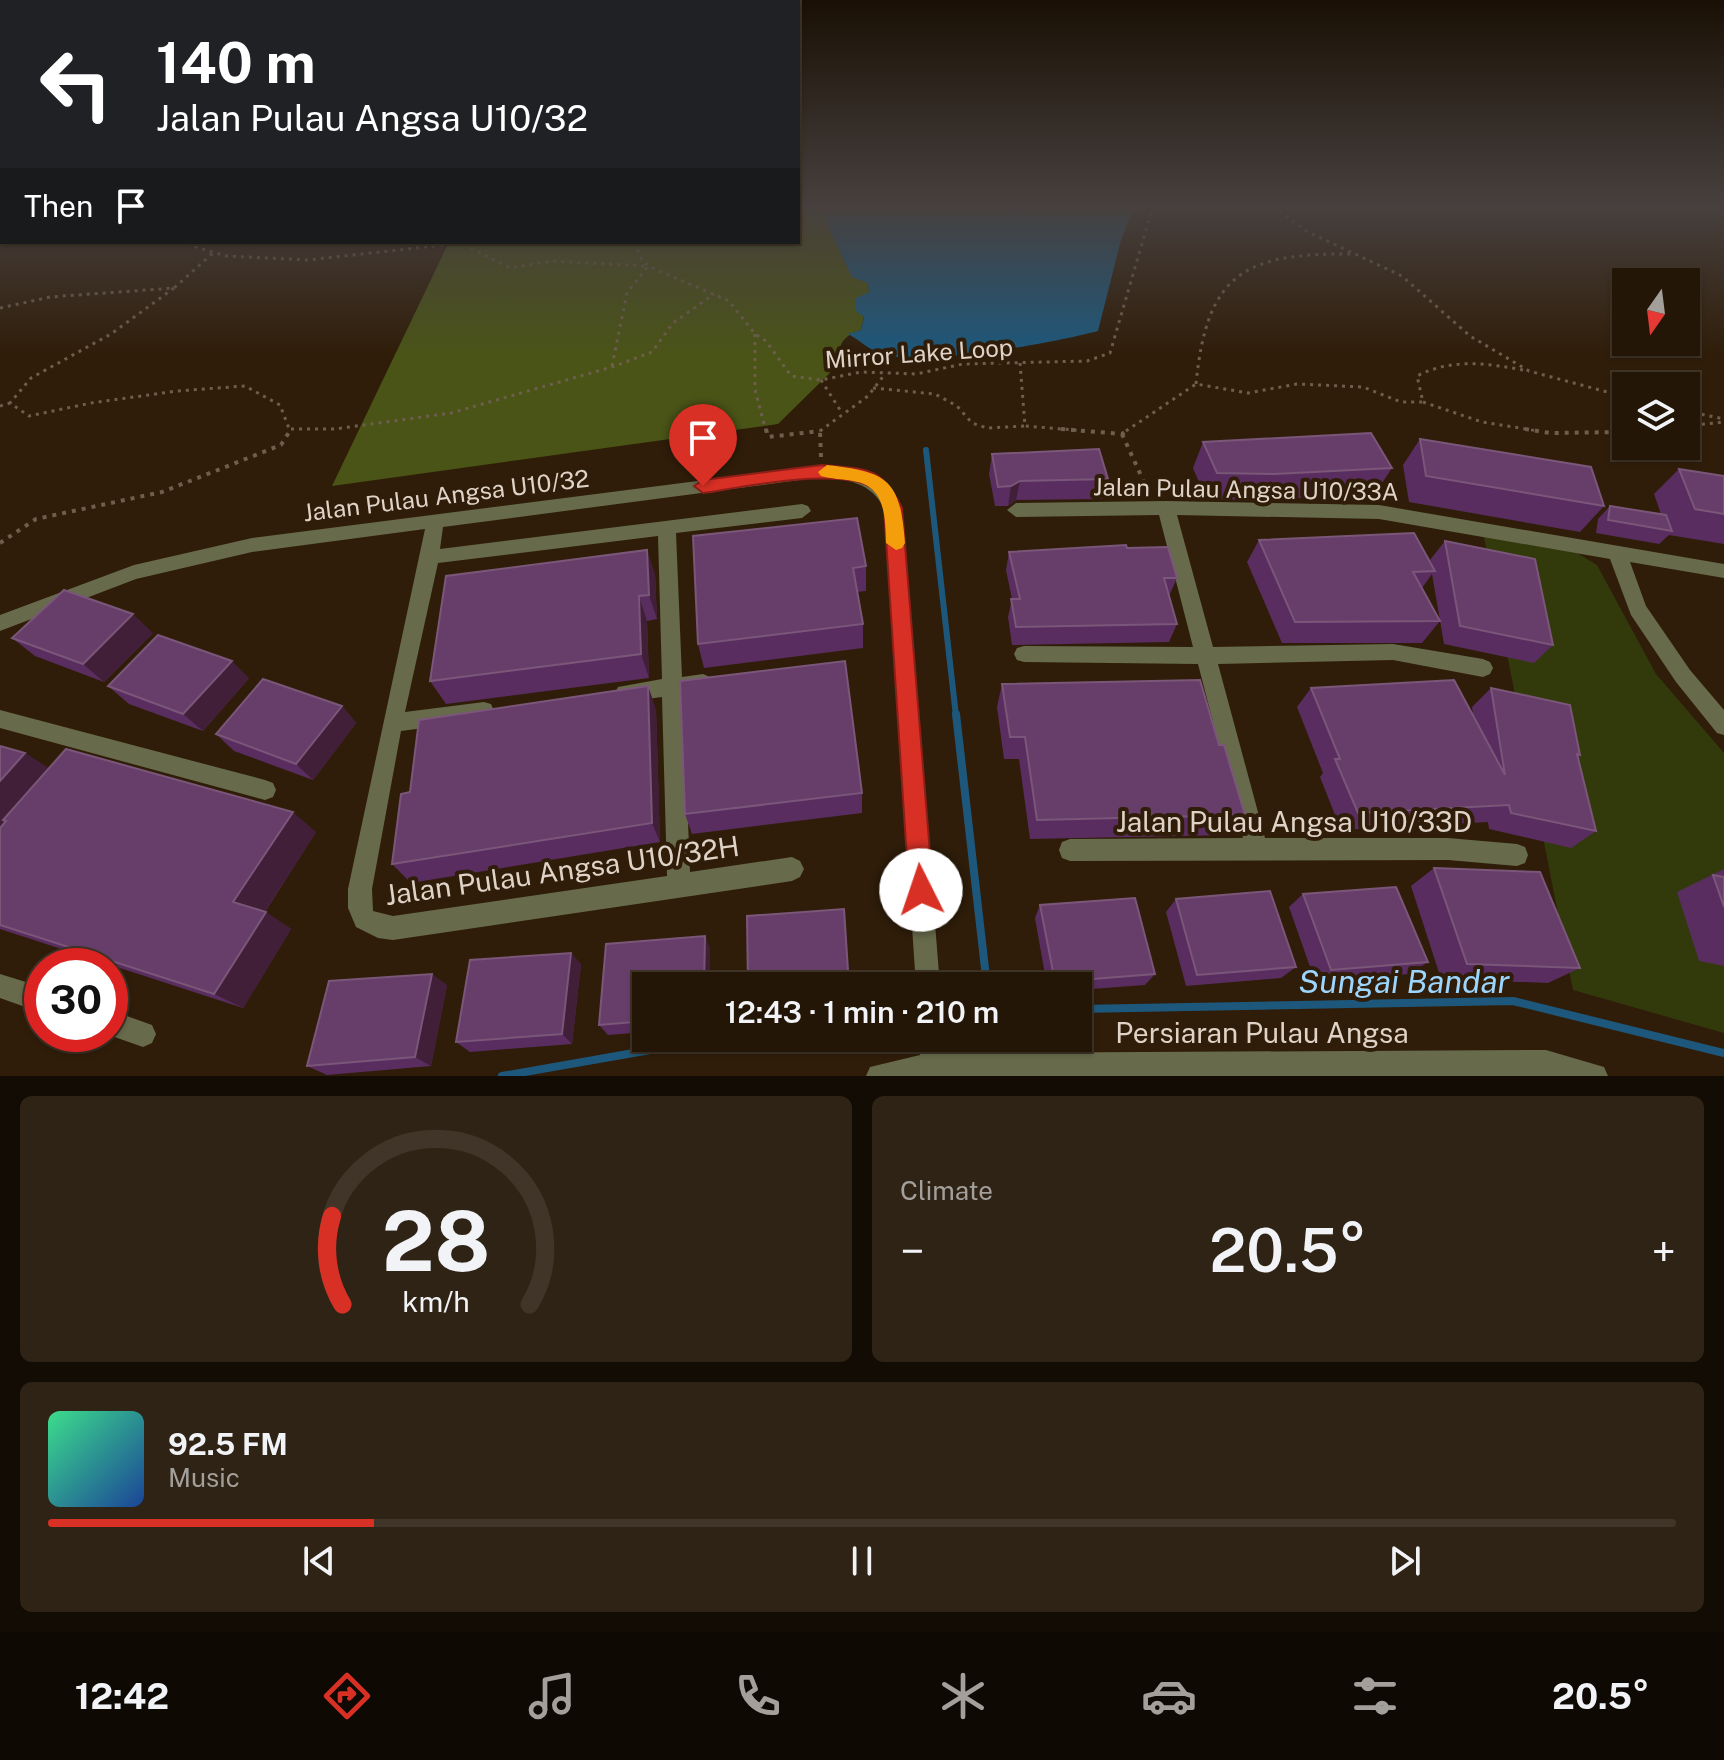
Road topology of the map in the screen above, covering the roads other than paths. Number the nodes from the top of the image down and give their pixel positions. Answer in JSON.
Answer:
{"nodes":[{"id":1,"x":1166,"y":508,"type":"junction"},
{"id":2,"x":1016,"y":510,"type":"dead end"},
{"id":3,"x":802,"y":511,"type":"dead end"},
{"id":4,"x":435,"y":521,"type":"junction"},
{"id":5,"x":667,"y":528,"type":"junction"},
{"id":6,"x":1617,"y":553,"type":"junction"},
{"id":7,"x":430,"y":557,"type":"junction"},
{"id":8,"x":1724,"y":571,"type":"edge"},
{"id":9,"x":0,"y":623,"type":"edge"},
{"id":10,"x":1024,"y":654,"type":"dead end"},
{"id":11,"x":1206,"y":656,"type":"junction"},
{"id":12,"x":1483,"y":668,"type":"dead end"},
{"id":13,"x":716,"y":681,"type":"edge"},
{"id":14,"x":672,"y":687,"type":"junction"},
{"id":15,"x":610,"y":695,"type":"edge"},
{"id":16,"x":501,"y":709,"type":"edge"},
{"id":17,"x":0,"y":719,"type":"edge"},
{"id":18,"x":392,"y":723,"type":"junction"},
{"id":19,"x":1724,"y":726,"type":"edge"},
{"id":20,"x":101,"y":745,"type":"junction"},
{"id":21,"x":81,"y":769,"type":"edge"},
{"id":22,"x":265,"y":790,"type":"dead end"},
{"id":23,"x":1070,"y":850,"type":"dead end"},
{"id":24,"x":1257,"y":850,"type":"junction"},
{"id":25,"x":1517,"y":855,"type":"dead end"},
{"id":26,"x":792,"y":869,"type":"dead end"},
{"id":27,"x":679,"y":886,"type":"junction"},
{"id":28,"x":927,"y":972,"type":"edge"},
{"id":29,"x":0,"y":986,"type":"edge"},
{"id":30,"x":24,"y":994,"type":"edge"},
{"id":31,"x":128,"y":1029,"type":"edge"},
{"id":32,"x":143,"y":1034,"type":"dead end"},
{"id":33,"x":934,"y":1071,"type":"edge"},
{"id":34,"x":879,"y":1076,"type":"edge"},
{"id":35,"x":1595,"y":1076,"type":"edge"}],
"edges":[{"from":1,"to":2,"type":"street","name":"Jalan Pulau Angsa U10/33A"},
{"from":1,"to":6,"type":"street","name":"Jalan Pulau Angsa U10/33A"},
{"from":1,"to":11,"type":"street"},
{"from":3,"to":5,"type":"street"},
{"from":4,"to":7,"type":"street","name":"Jalan Pulau Angsa U10/32H"},
{"from":4,"to":9,"type":"street","name":"Jalan Pulau Angsa U10/32"},
{"from":4,"to":28,"type":"street","name":"Jalan Pulau Angsa U10/32"},
{"from":5,"to":7,"type":"street"},
{"from":5,"to":14,"type":"street"},
{"from":6,"to":8,"type":"street","name":"Jalan Pulau Angsa U10/33A"},
{"from":6,"to":19,"type":"street"},
{"from":7,"to":18,"type":"street","name":"Jalan Pulau Angsa U10/32H"},
{"from":10,"to":11,"type":"street"},
{"from":11,"to":12,"type":"street"},
{"from":11,"to":24,"type":"street"},
{"from":13,"to":14,"type":"street"},
{"from":14,"to":15,"type":"street"},
{"from":14,"to":27,"type":"street"},
{"from":16,"to":18,"type":"street"},
{"from":17,"to":20,"type":"street"},
{"from":18,"to":27,"type":"street","name":"Jalan Pulau Angsa U10/32H"},
{"from":20,"to":21,"type":"street"},
{"from":20,"to":22,"type":"street"},
{"from":23,"to":24,"type":"street","name":"Jalan Pulau Angsa U10/33D"},
{"from":24,"to":25,"type":"street","name":"Jalan Pulau Angsa U10/33D"},
{"from":26,"to":27,"type":"street","name":"Jalan Pulau Angsa U10/32H"},
{"from":29,"to":30,"type":"street"},
{"from":31,"to":32,"type":"street"},
{"from":33,"to":34,"type":"street","name":"Persiaran Pulau Angsa"},
{"from":33,"to":35,"type":"street","name":"Persiaran Pulau Angsa"}]}
